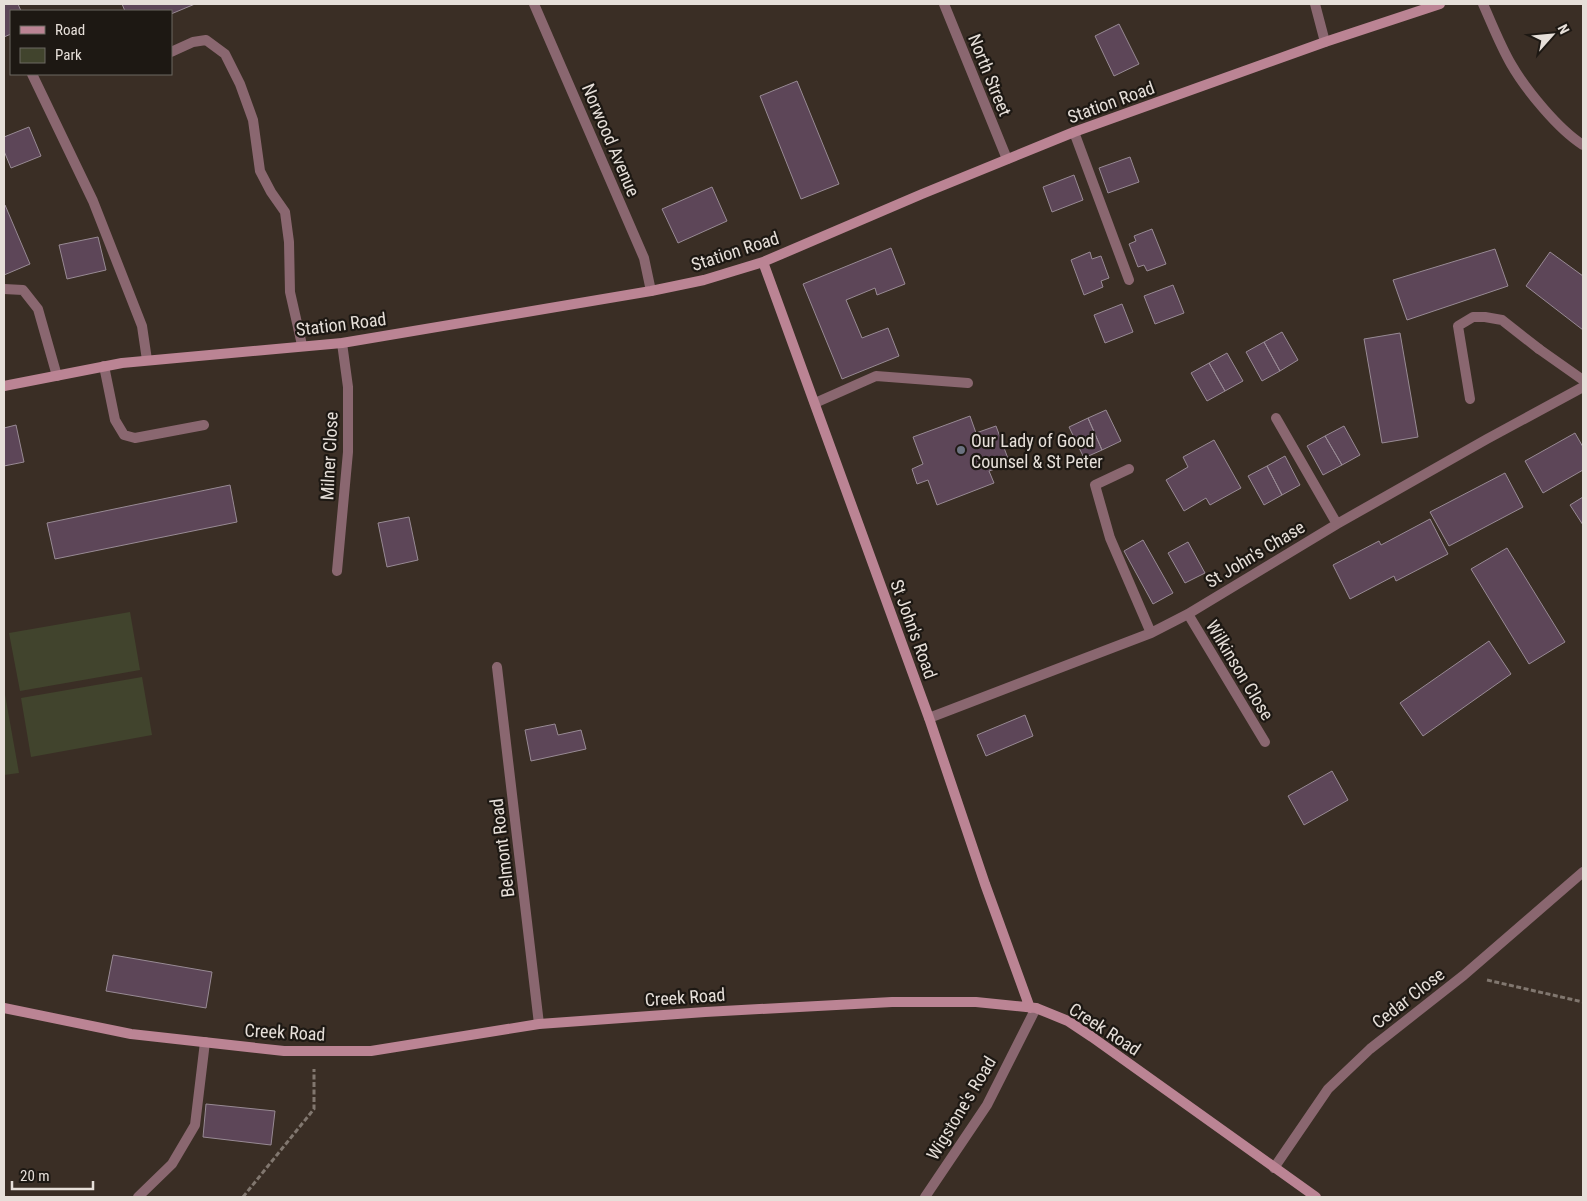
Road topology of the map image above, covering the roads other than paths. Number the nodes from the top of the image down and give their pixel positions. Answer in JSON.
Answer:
{"nodes":[{"id":1,"x":534,"y":4,"type":"edge"},
{"id":2,"x":944,"y":4,"type":"edge"},
{"id":3,"x":1315,"y":4,"type":"edge"},
{"id":4,"x":1440,"y":4,"type":"edge"},
{"id":5,"x":1483,"y":4,"type":"edge"},
{"id":6,"x":1325,"y":42,"type":"junction"},
{"id":7,"x":172,"y":52,"type":"edge"},
{"id":8,"x":32,"y":75,"type":"edge"},
{"id":9,"x":1074,"y":132,"type":"junction"},
{"id":10,"x":1583,"y":145,"type":"edge"},
{"id":11,"x":1007,"y":159,"type":"junction"},
{"id":12,"x":763,"y":262,"type":"junction"},
{"id":13,"x":1129,"y":280,"type":"dead end"},
{"id":14,"x":4,"y":289,"type":"edge"},
{"id":15,"x":651,"y":291,"type":"junction"},
{"id":16,"x":342,"y":343,"type":"junction"},
{"id":17,"x":302,"y":345,"type":"junction"},
{"id":18,"x":147,"y":360,"type":"junction"},
{"id":19,"x":104,"y":366,"type":"junction"},
{"id":20,"x":57,"y":376,"type":"junction"},
{"id":21,"x":1583,"y":380,"type":"edge"},
{"id":22,"x":968,"y":383,"type":"dead end"},
{"id":23,"x":4,"y":386,"type":"edge"},
{"id":24,"x":1583,"y":387,"type":"edge"},
{"id":25,"x":1470,"y":399,"type":"dead end"},
{"id":26,"x":815,"y":404,"type":"junction"},
{"id":27,"x":1276,"y":418,"type":"dead end"},
{"id":28,"x":204,"y":424,"type":"dead end"},
{"id":29,"x":1129,"y":469,"type":"dead end"},
{"id":30,"x":1337,"y":524,"type":"junction"},
{"id":31,"x":337,"y":572,"type":"dead end"},
{"id":32,"x":1188,"y":614,"type":"junction"},
{"id":33,"x":1151,"y":633,"type":"junction"},
{"id":34,"x":497,"y":668,"type":"dead end"},
{"id":35,"x":929,"y":718,"type":"junction"},
{"id":36,"x":1265,"y":742,"type":"dead end"},
{"id":37,"x":1583,"y":872,"type":"edge"},
{"id":38,"x":4,"y":1008,"type":"edge"},
{"id":39,"x":1033,"y":1008,"type":"junction"},
{"id":40,"x":539,"y":1024,"type":"junction"},
{"id":41,"x":205,"y":1042,"type":"junction"},
{"id":42,"x":1274,"y":1168,"type":"junction"},
{"id":43,"x":138,"y":1197,"type":"edge"},
{"id":44,"x":925,"y":1197,"type":"edge"},
{"id":45,"x":1316,"y":1197,"type":"edge"}],
"edges":[{"from":1,"to":15,"type":"street","name":"Norwood Avenue"},
{"from":2,"to":11,"type":"street","name":"North Street"},
{"from":3,"to":6,"type":"street"},
{"from":4,"to":6,"type":"street","name":"Station Road"},
{"from":5,"to":10,"type":"street"},
{"from":6,"to":9,"type":"street","name":"Station Road"},
{"from":7,"to":17,"type":"street"},
{"from":8,"to":18,"type":"street"},
{"from":9,"to":11,"type":"street","name":"Station Road"},
{"from":9,"to":13,"type":"street"},
{"from":11,"to":12,"type":"street","name":"Station Road"},
{"from":12,"to":15,"type":"street","name":"Station Road"},
{"from":12,"to":26,"type":"street","name":"St John's Road"},
{"from":14,"to":20,"type":"street"},
{"from":15,"to":16,"type":"street","name":"Station Road"},
{"from":16,"to":17,"type":"street","name":"Station Road"},
{"from":16,"to":31,"type":"street","name":"Milner Close"},
{"from":17,"to":18,"type":"street","name":"Station Road"},
{"from":18,"to":19,"type":"street","name":"Station Road"},
{"from":19,"to":20,"type":"street","name":"Station Road"},
{"from":19,"to":28,"type":"street"},
{"from":20,"to":23,"type":"street","name":"Station Road"},
{"from":21,"to":25,"type":"street"},
{"from":22,"to":26,"type":"street"},
{"from":24,"to":30,"type":"street","name":"St John's Chase"},
{"from":26,"to":35,"type":"street","name":"St John's Road"},
{"from":27,"to":30,"type":"street"},
{"from":29,"to":33,"type":"street"},
{"from":30,"to":32,"type":"street","name":"St John's Chase"},
{"from":32,"to":33,"type":"street","name":"St John's Chase"},
{"from":32,"to":36,"type":"street","name":"Wilkinson Close"},
{"from":33,"to":35,"type":"street","name":"St John's Chase"},
{"from":34,"to":40,"type":"street","name":"Belmont Road"},
{"from":35,"to":39,"type":"street","name":"St John's Road"},
{"from":37,"to":42,"type":"street","name":"Cedar Close"},
{"from":38,"to":41,"type":"street","name":"Creek Road"},
{"from":39,"to":40,"type":"street","name":"Creek Road"},
{"from":39,"to":42,"type":"street","name":"Creek Road"},
{"from":39,"to":44,"type":"street","name":"Wigstone's Road"},
{"from":40,"to":41,"type":"street","name":"Creek Road"},
{"from":41,"to":43,"type":"street"},
{"from":42,"to":45,"type":"street","name":"Creek Road"}]}
